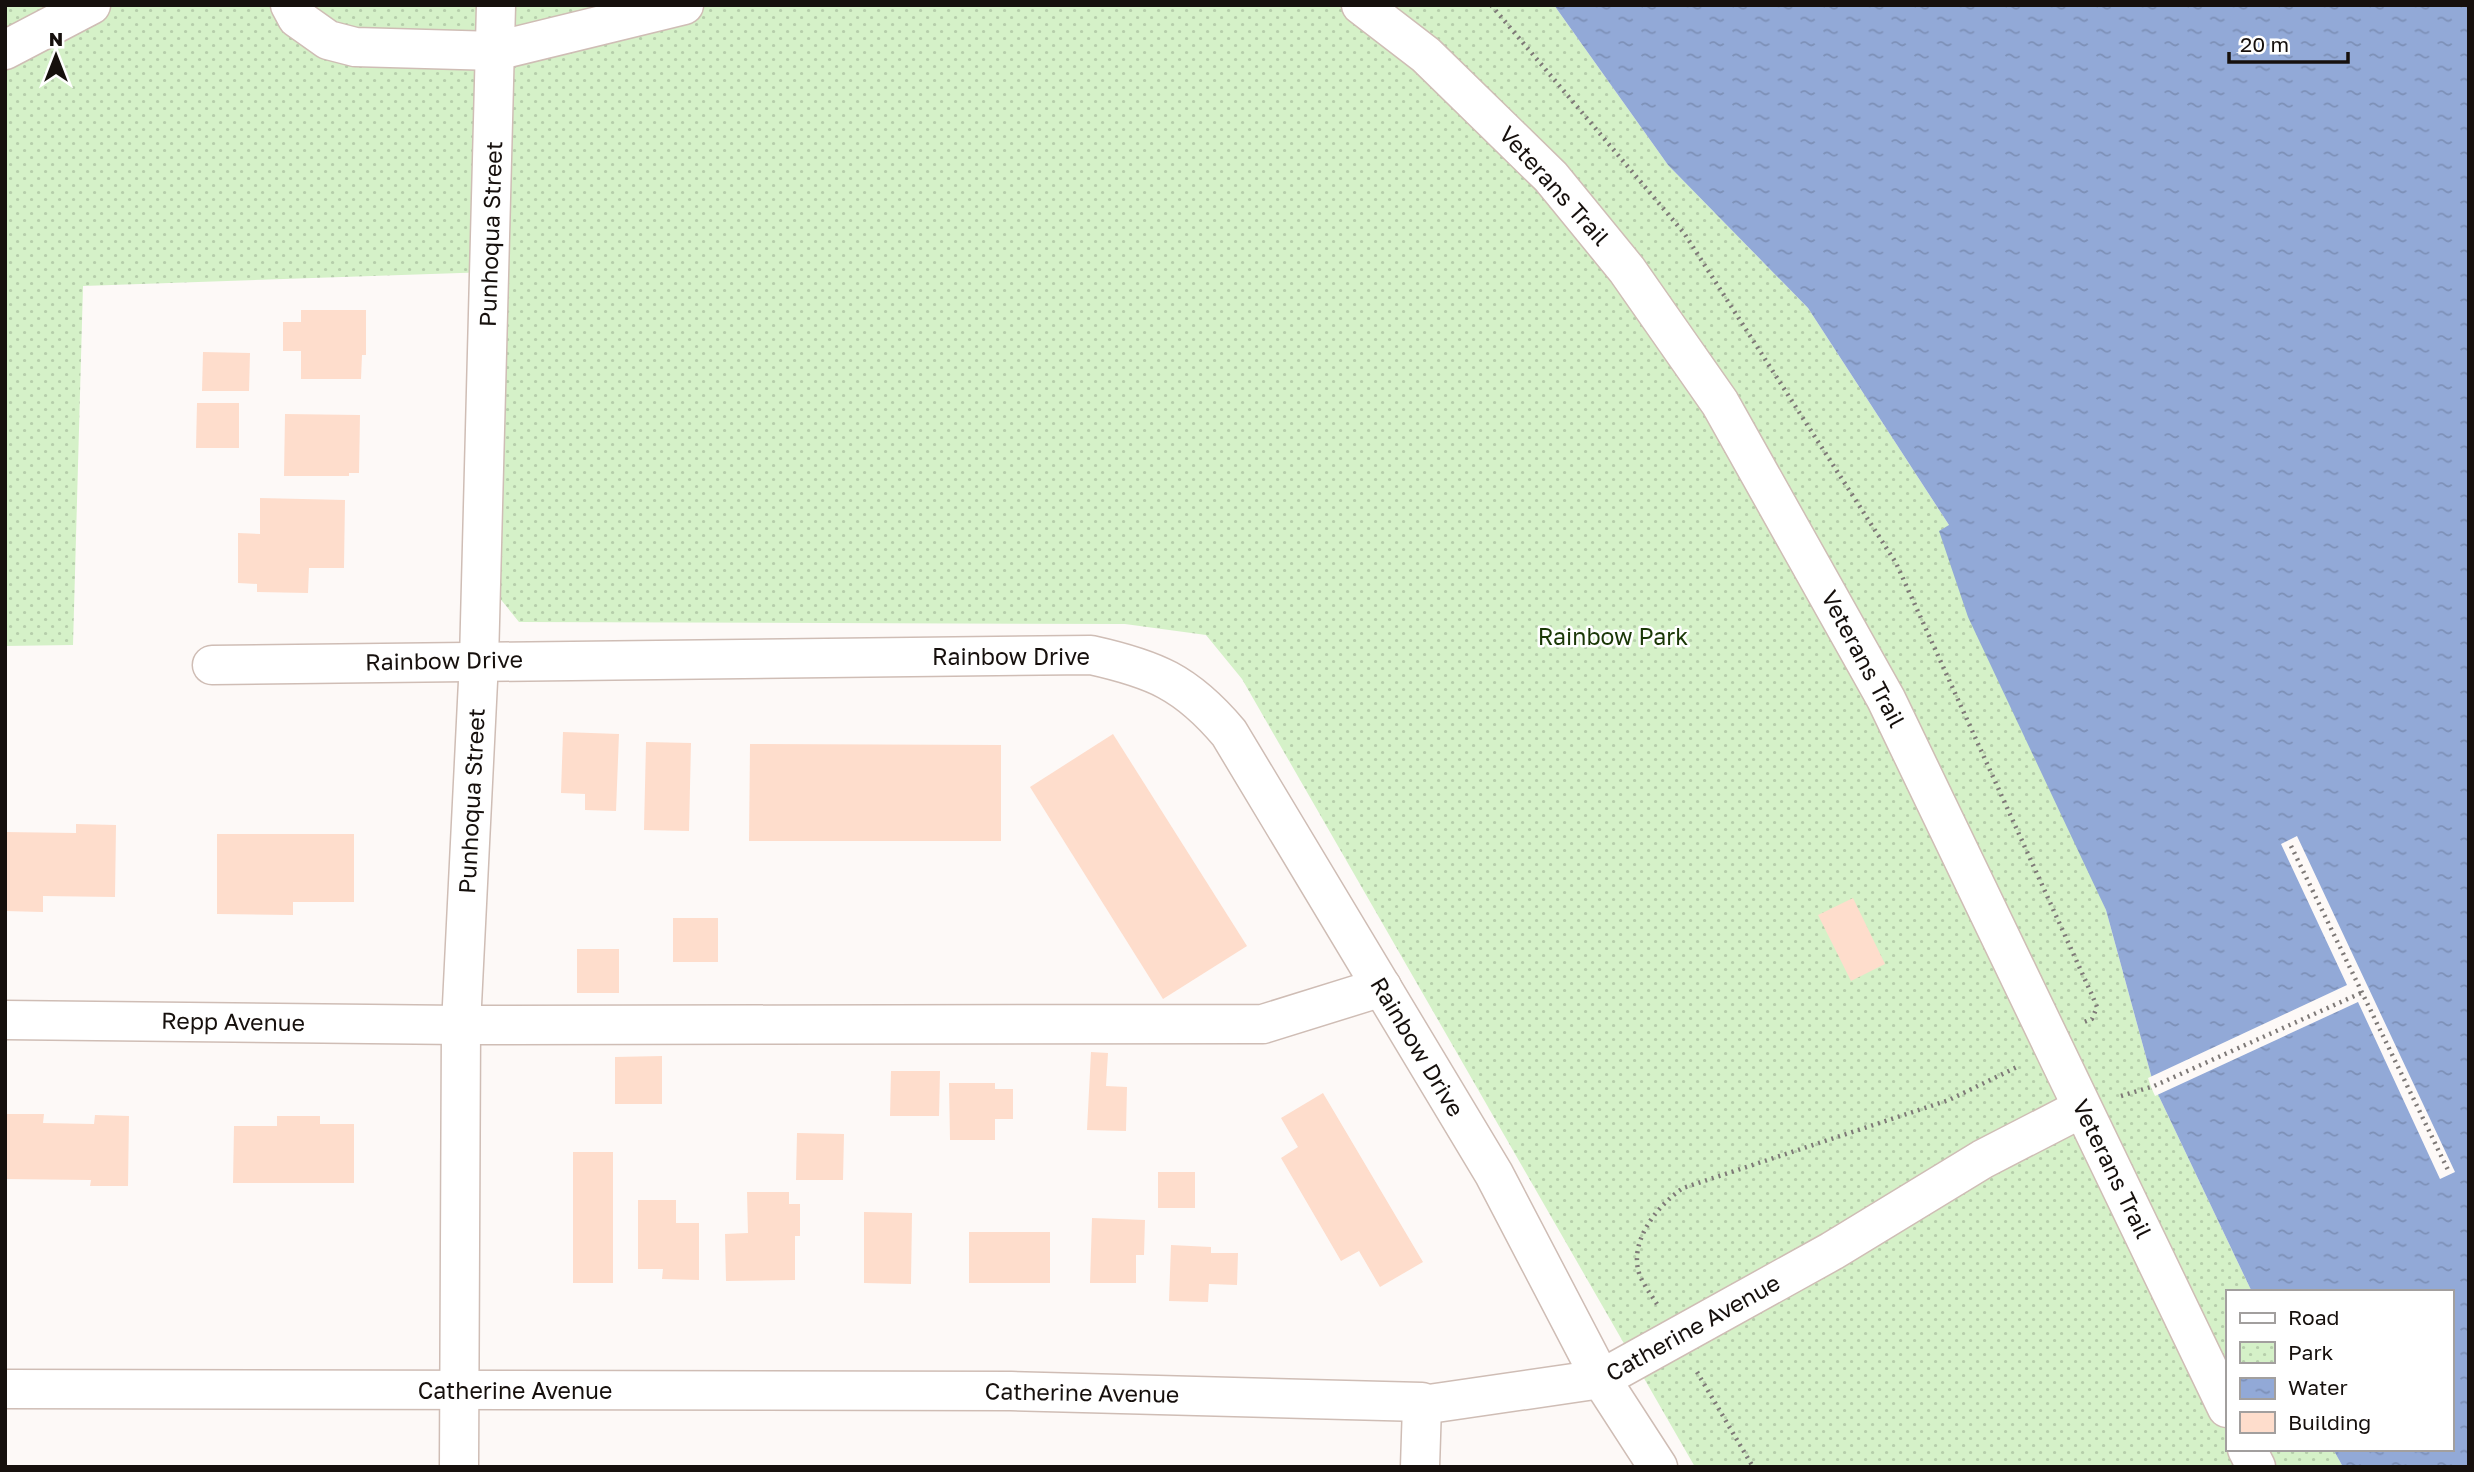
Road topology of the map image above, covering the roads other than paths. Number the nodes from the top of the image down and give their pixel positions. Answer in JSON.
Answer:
{"nodes":[{"id":1,"x":91,"y":5,"type":"edge"},
{"id":2,"x":290,"y":5,"type":"edge"},
{"id":3,"x":496,"y":5,"type":"edge"},
{"id":4,"x":684,"y":5,"type":"edge"},
{"id":5,"x":1361,"y":5,"type":"edge"},
{"id":6,"x":5,"y":50,"type":"edge"},
{"id":7,"x":496,"y":51,"type":"junction"},
{"id":8,"x":479,"y":661,"type":"junction"},
{"id":9,"x":212,"y":665,"type":"dead end"},
{"id":10,"x":1382,"y":987,"type":"junction"},
{"id":11,"x":5,"y":1020,"type":"edge"},
{"id":12,"x":461,"y":1025,"type":"junction"},
{"id":13,"x":2082,"y":1108,"type":"junction"},
{"id":14,"x":1601,"y":1379,"type":"junction"},
{"id":15,"x":5,"y":1389,"type":"edge"},
{"id":16,"x":460,"y":1391,"type":"junction"},
{"id":17,"x":1422,"y":1405,"type":"junction"},
{"id":18,"x":2226,"y":1406,"type":"edge"},
{"id":19,"x":2248,"y":1451,"type":"edge"},
{"id":20,"x":458,"y":1467,"type":"edge"},
{"id":21,"x":1420,"y":1467,"type":"edge"},
{"id":22,"x":1658,"y":1467,"type":"edge"},
{"id":23,"x":2256,"y":1467,"type":"edge"}],
"edges":[{"from":1,"to":6,"type":"street"},
{"from":2,"to":7,"type":"street"},
{"from":3,"to":7,"type":"street","name":"Punhoqua Street"},
{"from":4,"to":7,"type":"street"},
{"from":5,"to":13,"type":"street","name":"Veterans Trail"},
{"from":7,"to":8,"type":"street","name":"Punhoqua Street"},
{"from":8,"to":9,"type":"street","name":"Rainbow Drive"},
{"from":8,"to":10,"type":"street","name":"Rainbow Drive"},
{"from":8,"to":12,"type":"street","name":"Punhoqua Street"},
{"from":10,"to":12,"type":"street","name":"Repp Avenue"},
{"from":10,"to":14,"type":"street","name":"Rainbow Drive"},
{"from":11,"to":12,"type":"street","name":"Repp Avenue"},
{"from":12,"to":16,"type":"street","name":"Punhoqua Street"},
{"from":13,"to":14,"type":"street","name":"Catherine Avenue"},
{"from":13,"to":18,"type":"street","name":"Veterans Trail"},
{"from":14,"to":17,"type":"street","name":"Catherine Avenue"},
{"from":14,"to":22,"type":"street","name":"Rainbow Drive"},
{"from":15,"to":16,"type":"street","name":"Catherine Avenue"},
{"from":16,"to":17,"type":"street","name":"Catherine Avenue"},
{"from":16,"to":20,"type":"street","name":"Punhoqua Street"},
{"from":17,"to":21,"type":"street"},
{"from":19,"to":23,"type":"street"}]}
